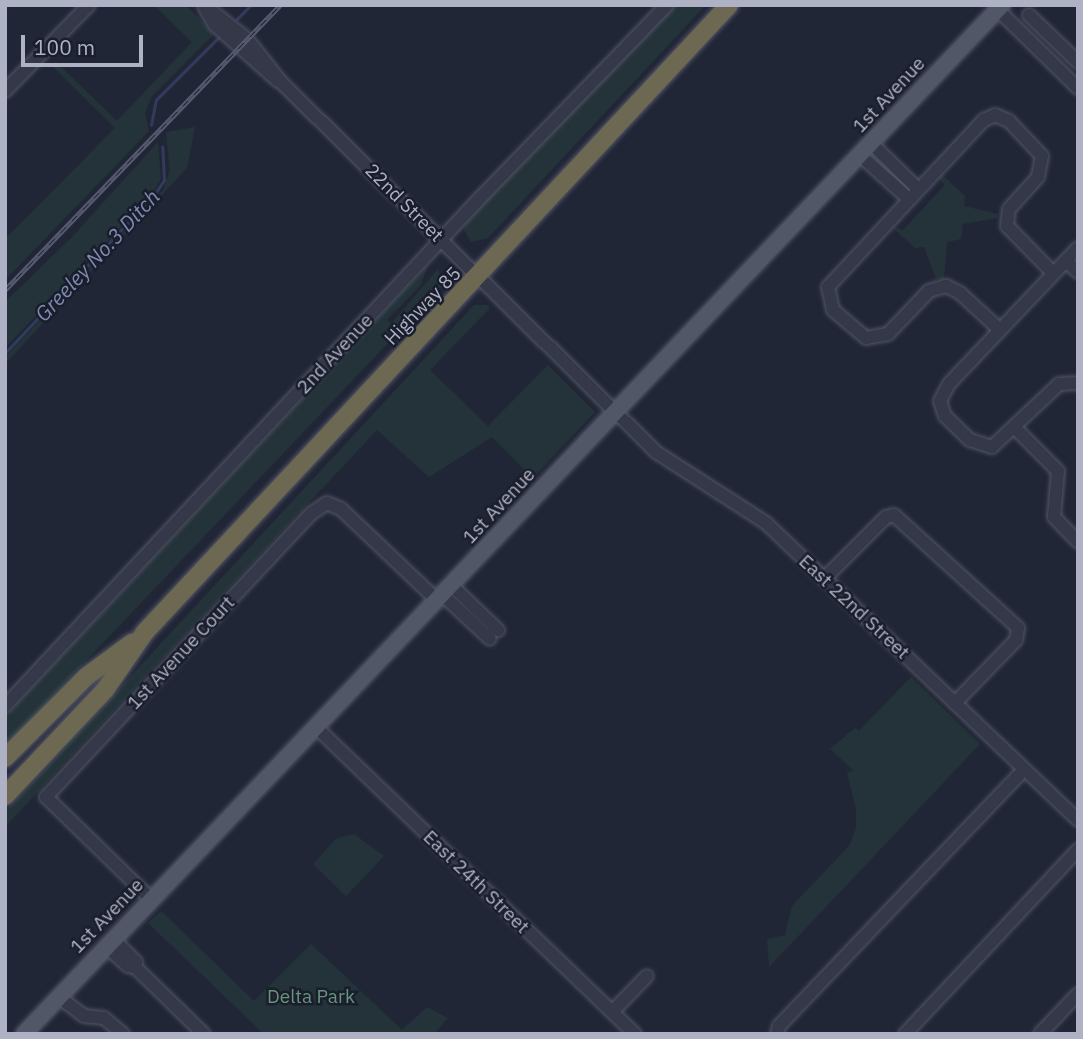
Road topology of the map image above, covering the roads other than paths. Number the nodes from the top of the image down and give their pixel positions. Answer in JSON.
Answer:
{"nodes":[{"id":1,"x":89,"y":5,"type":"edge"},
{"id":2,"x":667,"y":5,"type":"edge"},
{"id":3,"x":729,"y":5,"type":"edge"},
{"id":4,"x":1000,"y":8,"type":"edge"},
{"id":5,"x":1029,"y":15,"type":"dead end"},
{"id":6,"x":1078,"y":62,"type":"edge"},
{"id":7,"x":281,"y":82,"type":"junction"},
{"id":8,"x":1078,"y":88,"type":"edge"},
{"id":9,"x":5,"y":91,"type":"edge"},
{"id":10,"x":867,"y":150,"type":"junction"},
{"id":11,"x":918,"y":189,"type":"junction"},
{"id":12,"x":909,"y":199,"type":"junction"},
{"id":13,"x":442,"y":239,"type":"junction"},
{"id":14,"x":1078,"y":248,"type":"edge"},
{"id":15,"x":1066,"y":261,"type":"junction"},
{"id":16,"x":1078,"y":272,"type":"edge"},
{"id":17,"x":1053,"y":273,"type":"junction"},
{"id":18,"x":480,"y":277,"type":"junction"},
{"id":19,"x":1000,"y":330,"type":"junction"},
{"id":20,"x":1078,"y":383,"type":"edge"},
{"id":21,"x":616,"y":412,"type":"junction"},
{"id":22,"x":1015,"y":428,"type":"junction"},
{"id":23,"x":1078,"y":542,"type":"edge"},
{"id":24,"x":824,"y":579,"type":"junction"},
{"id":25,"x":444,"y":594,"type":"junction"},
{"id":26,"x":145,"y":632,"type":"junction"},
{"id":27,"x":494,"y":635,"type":"dead end"},
{"id":28,"x":955,"y":703,"type":"junction"},
{"id":29,"x":62,"y":704,"type":"junction"},
{"id":30,"x":5,"y":706,"type":"edge"},
{"id":31,"x":318,"y":729,"type":"junction"},
{"id":32,"x":5,"y":758,"type":"edge"},
{"id":33,"x":1024,"y":769,"type":"junction"},
{"id":34,"x":5,"y":772,"type":"edge"},
{"id":35,"x":7,"y":794,"type":"edge"},
{"id":36,"x":1078,"y":820,"type":"edge"},
{"id":37,"x":1078,"y":850,"type":"edge"},
{"id":38,"x":152,"y":900,"type":"junction"},
{"id":39,"x":111,"y":943,"type":"junction"},
{"id":40,"x":647,"y":976,"type":"dead end"},
{"id":41,"x":1078,"y":994,"type":"edge"},
{"id":42,"x":60,"y":998,"type":"junction"},
{"id":43,"x":612,"y":1012,"type":"junction"},
{"id":44,"x":777,"y":1033,"type":"edge"},
{"id":45,"x":24,"y":1034,"type":"edge"},
{"id":46,"x":123,"y":1034,"type":"edge"},
{"id":47,"x":204,"y":1034,"type":"edge"},
{"id":48,"x":635,"y":1034,"type":"edge"},
{"id":49,"x":905,"y":1034,"type":"edge"},
{"id":50,"x":1040,"y":1034,"type":"edge"}],
"edges":[{"from":1,"to":9,"type":"street"},
{"from":2,"to":13,"type":"street","name":"2nd Avenue"},
{"from":3,"to":18,"type":"highway","name":"Highway 85"},
{"from":4,"to":8,"type":"street"},
{"from":4,"to":10,"type":"main road","name":"1st Avenue"},
{"from":5,"to":6,"type":"street"},
{"from":7,"to":7,"type":"street","name":"22nd Street"},
{"from":7,"to":13,"type":"street","name":"22nd Street"},
{"from":10,"to":11,"type":"street"},
{"from":10,"to":12,"type":"street"},
{"from":10,"to":21,"type":"main road","name":"1st Avenue"},
{"from":11,"to":12,"type":"street"},
{"from":11,"to":17,"type":"street"},
{"from":12,"to":19,"type":"street"},
{"from":13,"to":18,"type":"street","name":"22nd Street"},
{"from":13,"to":30,"type":"street","name":"2nd Avenue"},
{"from":14,"to":15,"type":"street"},
{"from":15,"to":16,"type":"street"},
{"from":15,"to":17,"type":"street"},
{"from":17,"to":19,"type":"street"},
{"from":18,"to":21,"type":"street","name":"22nd Street"},
{"from":18,"to":26,"type":"highway","name":"Highway 85"},
{"from":19,"to":22,"type":"street"},
{"from":20,"to":22,"type":"street"},
{"from":21,"to":24,"type":"street","name":"East 22nd Street"},
{"from":21,"to":25,"type":"main road","name":"1st Avenue"},
{"from":22,"to":23,"type":"street"},
{"from":24,"to":28,"type":"street","name":"East 22nd Street"},
{"from":24,"to":28,"type":"street"},
{"from":25,"to":27,"type":"street"},
{"from":25,"to":31,"type":"main road","name":"1st Avenue"},
{"from":25,"to":38,"type":"street","name":"1st Avenue Court"},
{"from":26,"to":29,"type":"highway","name":"Highway 85"},
{"from":26,"to":35,"type":"highway","name":"Highway 85"},
{"from":28,"to":33,"type":"street","name":"East 22nd Street"},
{"from":29,"to":32,"type":"highway","name":"Highway 85"},
{"from":29,"to":34,"type":"highway"},
{"from":31,"to":38,"type":"main road","name":"1st Avenue"},
{"from":31,"to":43,"type":"street","name":"East 24th Street"},
{"from":33,"to":36,"type":"street","name":"East 22nd Street"},
{"from":33,"to":44,"type":"street"},
{"from":37,"to":49,"type":"street"},
{"from":38,"to":39,"type":"main road","name":"1st Avenue"},
{"from":39,"to":42,"type":"main road","name":"1st Avenue"},
{"from":39,"to":47,"type":"street"},
{"from":40,"to":43,"type":"street"},
{"from":41,"to":50,"type":"street"},
{"from":42,"to":45,"type":"main road","name":"1st Avenue"},
{"from":42,"to":46,"type":"street"},
{"from":43,"to":48,"type":"street","name":"East 24th Street"}]}
